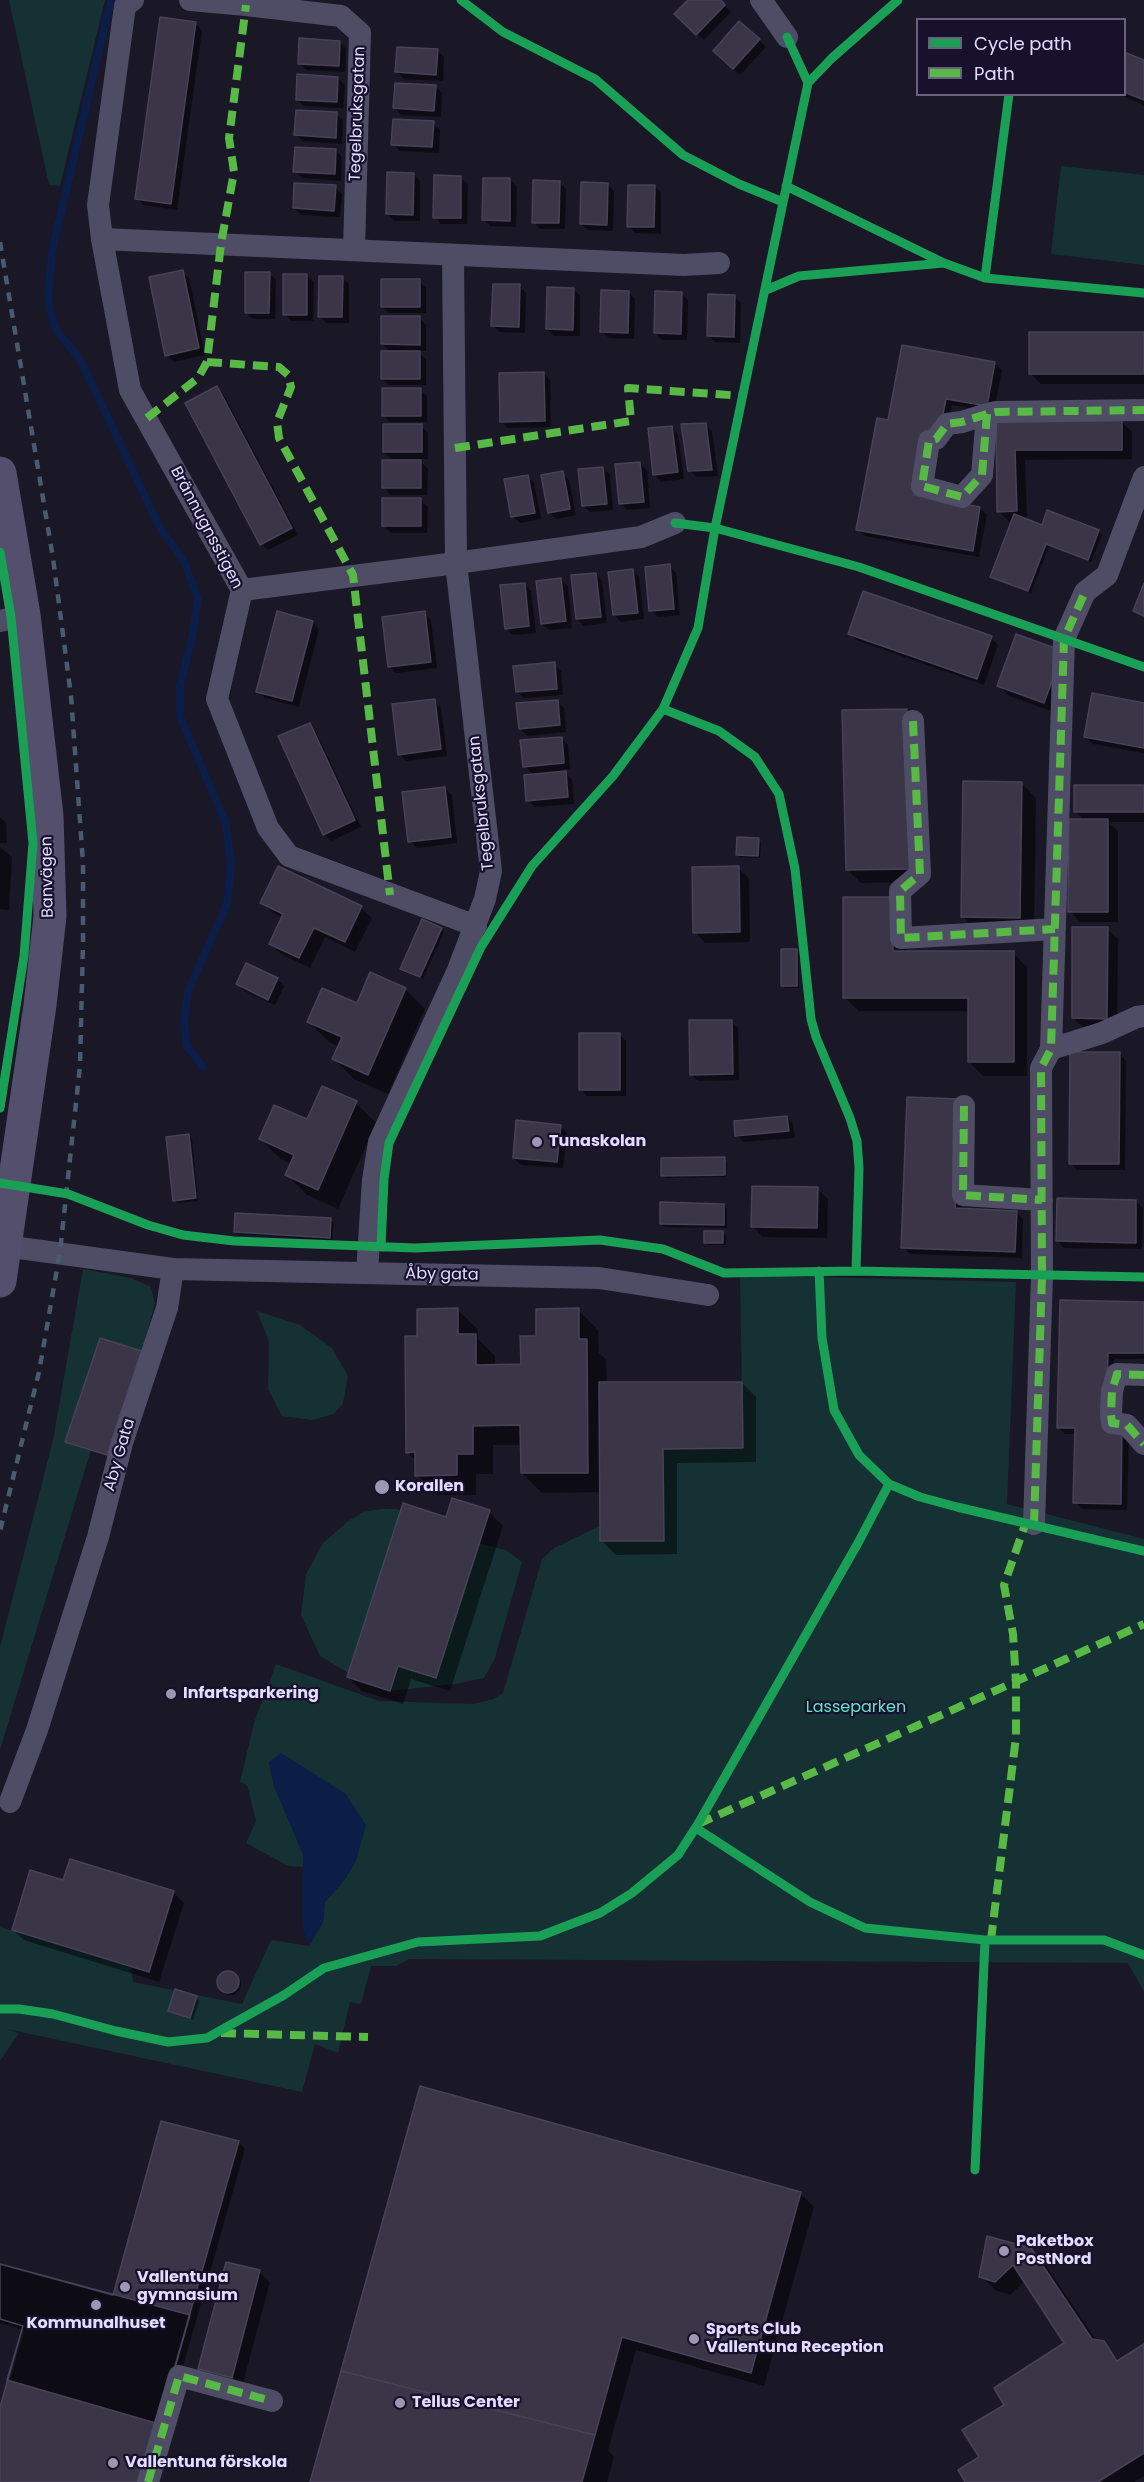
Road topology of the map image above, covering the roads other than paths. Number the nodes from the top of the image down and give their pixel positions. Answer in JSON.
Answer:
{"nodes":[{"id":1,"x":133,"y":0,"type":"edge"},
{"id":2,"x":190,"y":0,"type":"edge"},
{"id":3,"x":761,"y":0,"type":"edge"},
{"id":4,"x":245,"y":3,"type":"edge"},
{"id":5,"x":787,"y":37,"type":"dead end"},
{"id":6,"x":102,"y":239,"type":"junction"},
{"id":7,"x":354,"y":250,"type":"junction"},
{"id":8,"x":453,"y":255,"type":"junction"},
{"id":9,"x":719,"y":263,"type":"dead end"},
{"id":10,"x":1144,"y":410,"type":"edge"},
{"id":11,"x":987,"y":414,"type":"dead end"},
{"id":12,"x":0,"y":473,"type":"edge"},
{"id":13,"x":1144,"y":477,"type":"edge"},
{"id":14,"x":675,"y":523,"type":"dead end"},
{"id":15,"x":456,"y":563,"type":"junction"},
{"id":16,"x":242,"y":590,"type":"junction"},
{"id":17,"x":12,"y":618,"type":"edge"},
{"id":18,"x":913,"y":721,"type":"dead end"},
{"id":19,"x":476,"y":926,"type":"junction"},
{"id":20,"x":1055,"y":928,"type":"junction"},
{"id":21,"x":1144,"y":1016,"type":"edge"},
{"id":22,"x":1051,"y":1049,"type":"junction"},
{"id":23,"x":964,"y":1106,"type":"dead end"},
{"id":24,"x":1042,"y":1200,"type":"junction"},
{"id":25,"x":5,"y":1246,"type":"junction"},
{"id":26,"x":173,"y":1269,"type":"junction"},
{"id":27,"x":367,"y":1273,"type":"junction"},
{"id":28,"x":0,"y":1281,"type":"edge"},
{"id":29,"x":708,"y":1295,"type":"dead end"},
{"id":30,"x":1144,"y":1375,"type":"edge"},
{"id":31,"x":1144,"y":1444,"type":"edge"},
{"id":32,"x":1034,"y":1524,"type":"dead end"},
{"id":33,"x":10,"y":1802,"type":"dead end"},
{"id":34,"x":272,"y":2401,"type":"dead end"},
{"id":35,"x":148,"y":2482,"type":"edge"}],
"edges":[{"from":1,"to":6,"type":"street","name":"Brännugnsstigen"},
{"from":2,"to":4,"type":"street"},
{"from":3,"to":5,"type":"street"},
{"from":4,"to":7,"type":"street","name":"Tegelbruksgatan"},
{"from":6,"to":7,"type":"street"},
{"from":6,"to":16,"type":"street","name":"Brännugnsstigen"},
{"from":7,"to":8,"type":"street"},
{"from":8,"to":9,"type":"street"},
{"from":8,"to":15,"type":"street","name":"Tegelbruksgatan"},
{"from":10,"to":11,"type":"street"},
{"from":12,"to":17,"type":"street","name":"Banvägen"},
{"from":13,"to":20,"type":"street"},
{"from":14,"to":15,"type":"street"},
{"from":15,"to":16,"type":"street"},
{"from":15,"to":19,"type":"street","name":"Tegelbruksgatan"},
{"from":16,"to":19,"type":"street","name":"Brännugnsstigen"},
{"from":17,"to":25,"type":"street","name":"Banvägen"},
{"from":18,"to":20,"type":"street"},
{"from":19,"to":27,"type":"street","name":"Tegelbruksgatan"},
{"from":20,"to":22,"type":"street"},
{"from":21,"to":22,"type":"street"},
{"from":22,"to":24,"type":"street"},
{"from":23,"to":24,"type":"street"},
{"from":24,"to":32,"type":"street"},
{"from":25,"to":26,"type":"street"},
{"from":25,"to":28,"type":"street","name":"Banvägen"},
{"from":26,"to":27,"type":"street","name":"Åby gata"},
{"from":26,"to":33,"type":"street","name":"Aby Gata"},
{"from":27,"to":29,"type":"street","name":"Åby gata"},
{"from":30,"to":31,"type":"street"},
{"from":34,"to":35,"type":"street"}]}
